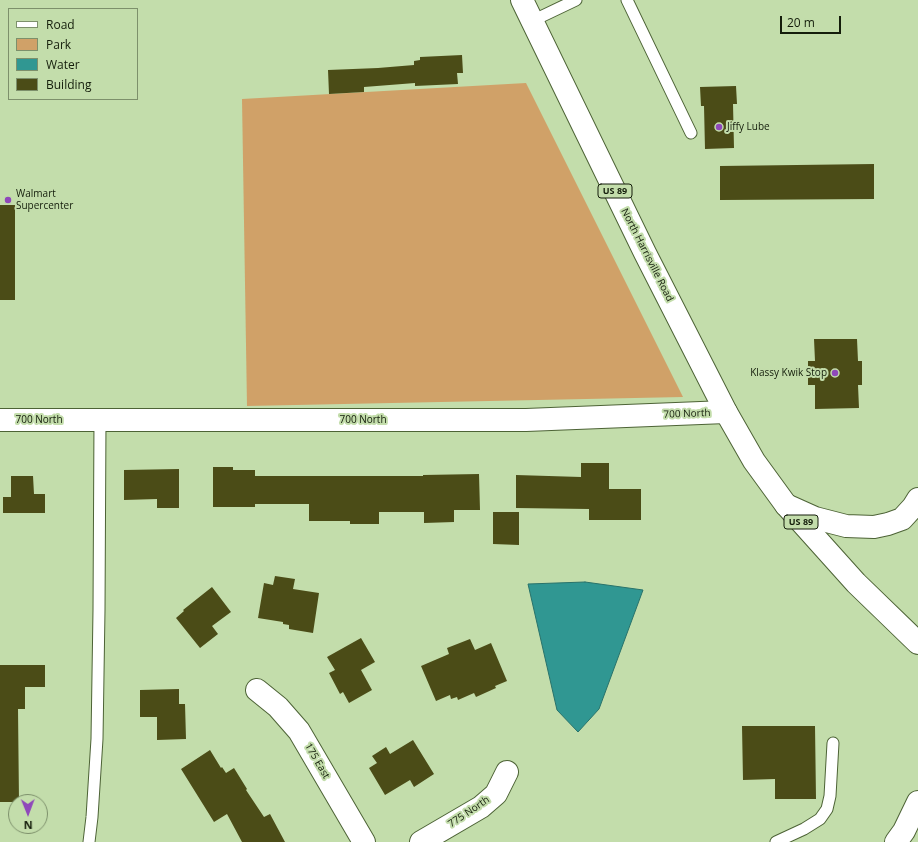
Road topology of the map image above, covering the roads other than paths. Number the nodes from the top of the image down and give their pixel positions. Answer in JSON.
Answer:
{"nodes":[{"id":1,"x":522,"y":0,"type":"edge"},
{"id":2,"x":576,"y":0,"type":"edge"},
{"id":3,"x":627,"y":0,"type":"edge"},
{"id":4,"x":532,"y":21,"type":"junction"},
{"id":5,"x":690,"y":134,"type":"dead end"},
{"id":6,"x":726,"y":412,"type":"junction"},
{"id":7,"x":0,"y":420,"type":"edge"},
{"id":8,"x":100,"y":420,"type":"junction"},
{"id":9,"x":918,"y":499,"type":"edge"},
{"id":10,"x":786,"y":505,"type":"junction"},
{"id":11,"x":918,"y":643,"type":"edge"},
{"id":12,"x":257,"y":690,"type":"dead end"},
{"id":13,"x":833,"y":743,"type":"dead end"},
{"id":14,"x":508,"y":772,"type":"dead end"},
{"id":15,"x":918,"y":802,"type":"edge"},
{"id":16,"x":89,"y":842,"type":"edge"},
{"id":17,"x":364,"y":842,"type":"edge"},
{"id":18,"x":422,"y":842,"type":"edge"},
{"id":19,"x":776,"y":842,"type":"edge"},
{"id":20,"x":896,"y":842,"type":"edge"}],
"edges":[{"from":1,"to":4,"type":"street","name":"North Harrisville Road","number":"US 89"},
{"from":2,"to":4,"type":"lane"},
{"from":3,"to":5,"type":"lane"},
{"from":4,"to":6,"type":"street","name":"North Harrisville Road","number":"US 89"},
{"from":6,"to":8,"type":"street","name":"700 North"},
{"from":6,"to":10,"type":"street","number":"US 89"},
{"from":7,"to":8,"type":"street","name":"700 North"},
{"from":8,"to":16,"type":"lane"},
{"from":9,"to":10,"type":"street"},
{"from":10,"to":11,"type":"street","number":"US 89"},
{"from":12,"to":17,"type":"street","name":"175 East"},
{"from":13,"to":19,"type":"lane"},
{"from":14,"to":18,"type":"street","name":"775 North"},
{"from":15,"to":20,"type":"street"}]}
